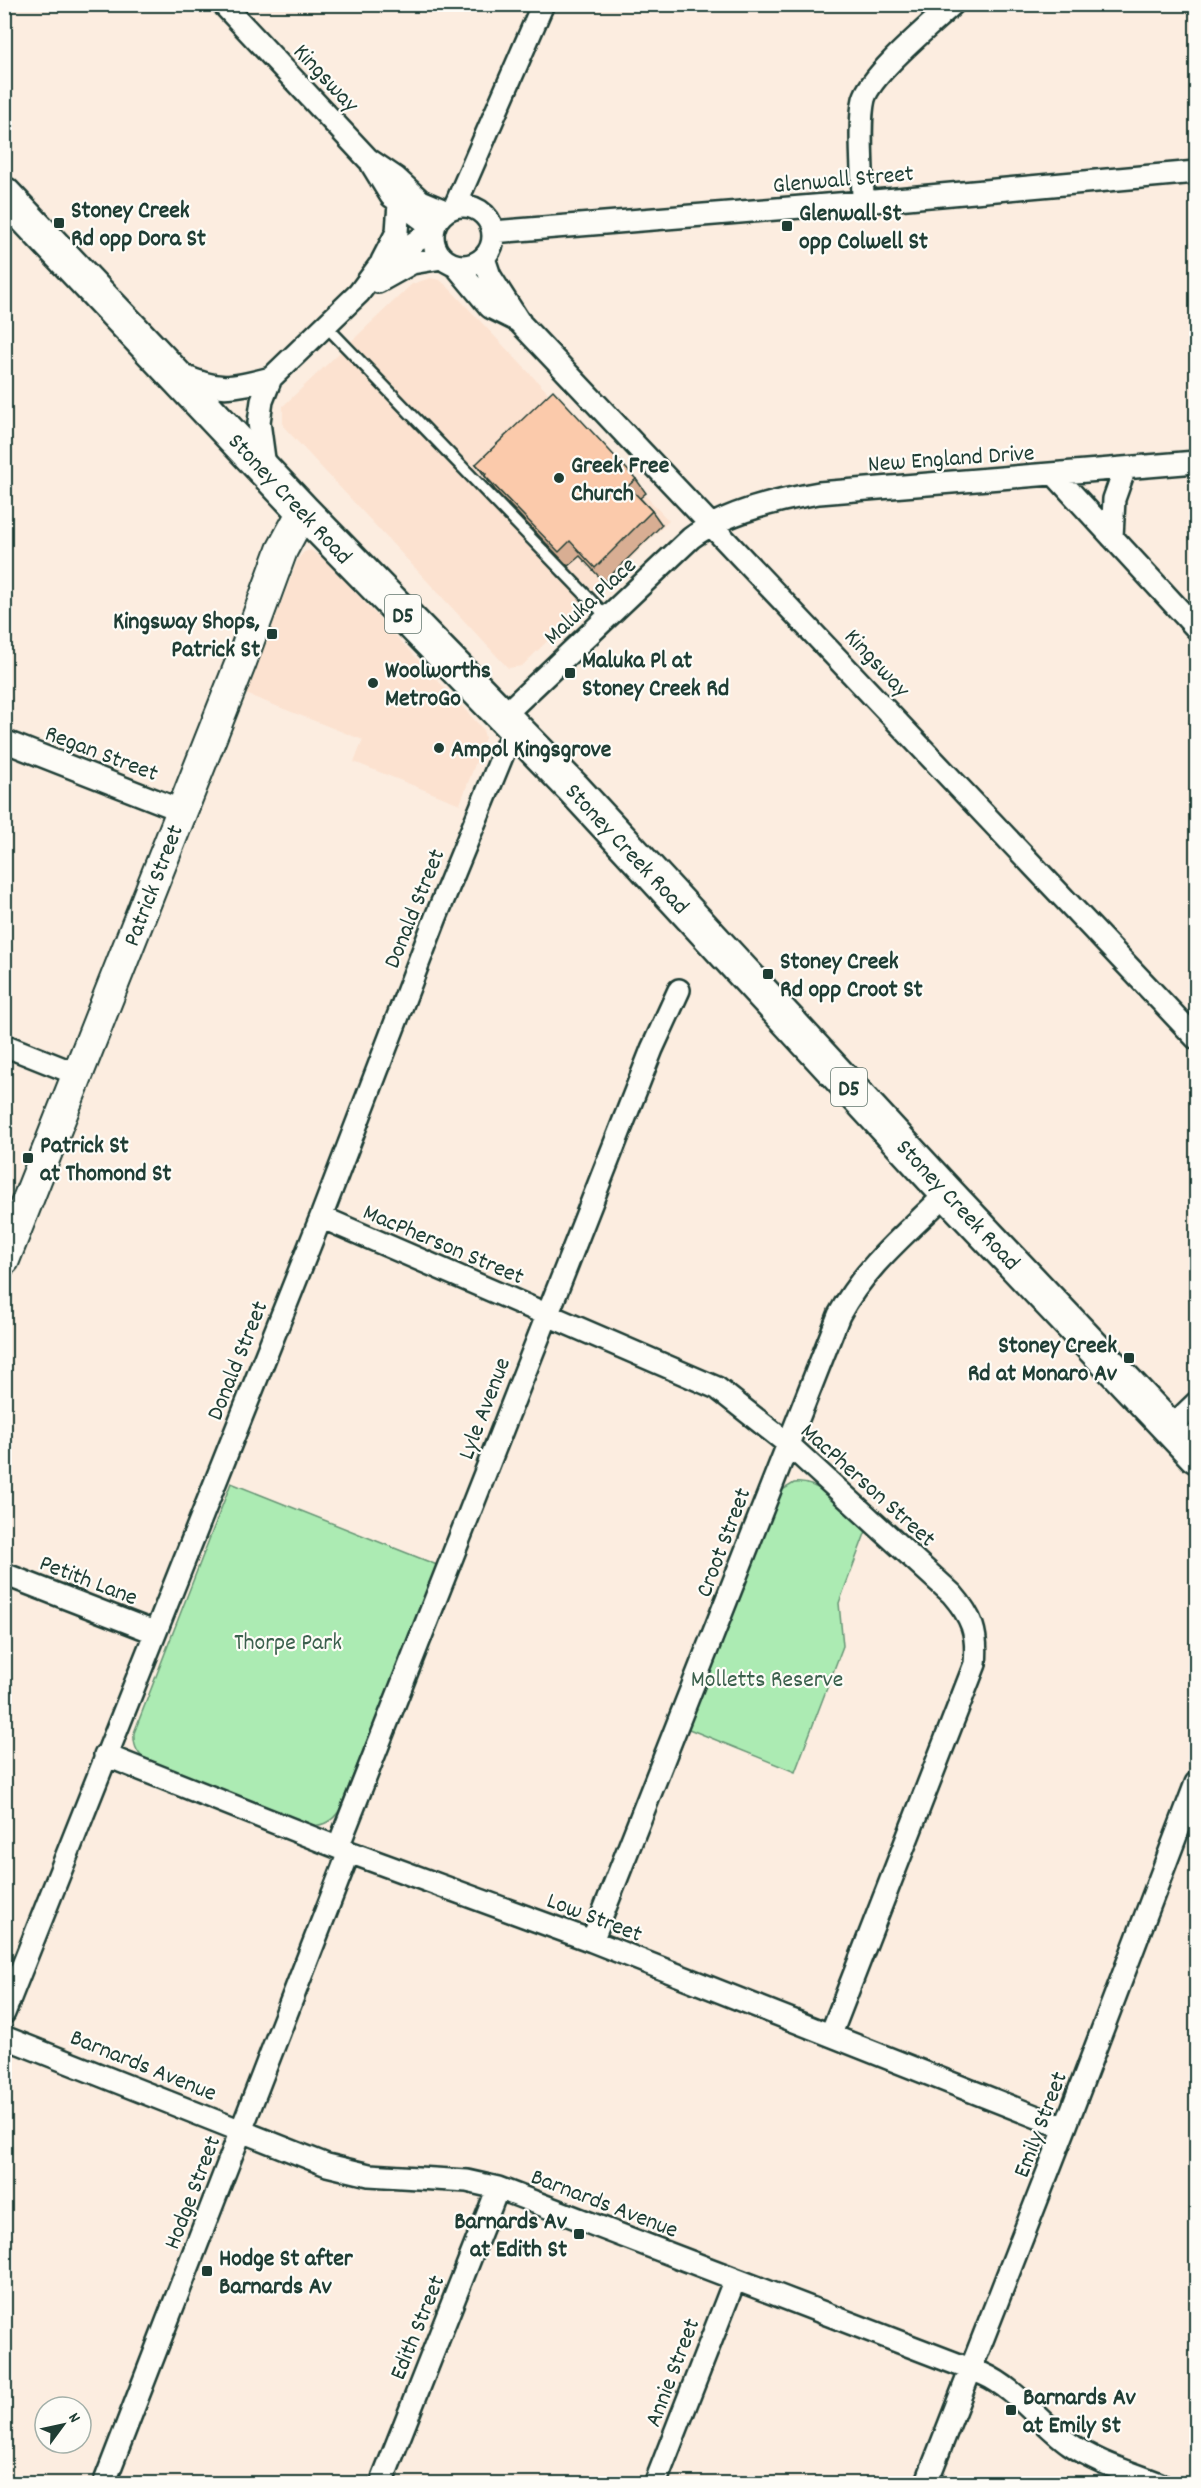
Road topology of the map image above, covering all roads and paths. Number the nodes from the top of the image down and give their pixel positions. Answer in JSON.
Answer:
{"nodes":[{"id":1,"x":223,"y":4,"type":"edge"},
{"id":2,"x":543,"y":4,"type":"edge"},
{"id":3,"x":953,"y":4,"type":"edge"},
{"id":4,"x":368,"y":159,"type":"junction"},
{"id":5,"x":1197,"y":172,"type":"edge"},
{"id":6,"x":4,"y":194,"type":"edge"},
{"id":7,"x":863,"y":202,"type":"junction"},
{"id":8,"x":399,"y":203,"type":"junction"},
{"id":9,"x":448,"y":217,"type":"junction"},
{"id":10,"x":494,"y":232,"type":"junction"},
{"id":11,"x":484,"y":258,"type":"junction"},
{"id":12,"x":448,"y":261,"type":"junction"},
{"id":13,"x":379,"y":266,"type":"junction"},
{"id":14,"x":359,"y":293,"type":"junction"},
{"id":15,"x":520,"y":323,"type":"junction"},
{"id":16,"x":326,"y":326,"type":"junction"},
{"id":17,"x":172,"y":371,"type":"junction"},
{"id":18,"x":271,"y":378,"type":"junction"},
{"id":19,"x":1197,"y":462,"type":"edge"},
{"id":20,"x":1125,"y":468,"type":"junction"},
{"id":21,"x":269,"y":475,"type":"junction"},
{"id":22,"x":1055,"y":475,"type":"junction"},
{"id":23,"x":303,"y":512,"type":"junction"},
{"id":24,"x":713,"y":525,"type":"junction"},
{"id":25,"x":1112,"y":537,"type":"junction"},
{"id":26,"x":607,"y":617,"type":"junction"},
{"id":27,"x":1197,"y":628,"type":"edge"},
{"id":28,"x":508,"y":722,"type":"junction"},
{"id":29,"x":4,"y":741,"type":"edge"},
{"id":30,"x":180,"y":810,"type":"junction"},
{"id":31,"x":679,"y":990,"type":"dead end"},
{"id":32,"x":1197,"y":1038,"type":"edge"},
{"id":33,"x":4,"y":1045,"type":"edge"},
{"id":34,"x":79,"y":1075,"type":"junction"},
{"id":35,"x":947,"y":1192,"type":"junction"},
{"id":36,"x":321,"y":1217,"type":"junction"},
{"id":37,"x":4,"y":1260,"type":"edge"},
{"id":38,"x":548,"y":1316,"type":"junction"},
{"id":39,"x":1197,"y":1403,"type":"edge"},
{"id":40,"x":1170,"y":1428,"type":"junction"},
{"id":41,"x":788,"y":1444,"type":"junction"},
{"id":42,"x":1197,"y":1456,"type":"edge"},
{"id":43,"x":4,"y":1574,"type":"edge"},
{"id":44,"x":154,"y":1632,"type":"junction"},
{"id":45,"x":105,"y":1755,"type":"junction"},
{"id":46,"x":1197,"y":1783,"type":"edge"},
{"id":47,"x":344,"y":1849,"type":"junction"},
{"id":48,"x":592,"y":1941,"type":"junction"},
{"id":49,"x":4,"y":2013,"type":"edge"},
{"id":50,"x":831,"y":2034,"type":"junction"},
{"id":51,"x":4,"y":2037,"type":"edge"},
{"id":52,"x":1065,"y":2128,"type":"junction"},
{"id":53,"x":242,"y":2130,"type":"junction"},
{"id":54,"x":498,"y":2188,"type":"junction"},
{"id":55,"x":735,"y":2279,"type":"junction"},
{"id":56,"x":971,"y":2369,"type":"junction"},
{"id":57,"x":104,"y":2484,"type":"edge"},
{"id":58,"x":381,"y":2484,"type":"edge"},
{"id":59,"x":655,"y":2484,"type":"edge"},
{"id":60,"x":926,"y":2484,"type":"edge"},
{"id":61,"x":1160,"y":2484,"type":"edge"}],
"edges":[{"from":1,"to":4,"type":"street","name":"Kingsway"},
{"from":2,"to":9,"type":"street"},
{"from":3,"to":7,"type":"street"},
{"from":4,"to":8,"type":"street","name":"Kingsway"},
{"from":4,"to":9,"type":"street","name":"Kingsway"},
{"from":5,"to":7,"type":"street","name":"Glenwall Street"},
{"from":6,"to":17,"type":"main road","name":"Stoney Creek Road","number":"D5"},
{"from":7,"to":10,"type":"street","name":"Glenwall Street"},
{"from":8,"to":9,"type":"street","name":"Kingsway"},
{"from":8,"to":13,"type":"street"},
{"from":9,"to":10,"type":"street"},
{"from":9,"to":12,"type":"street"},
{"from":9,"to":13,"type":"street"},
{"from":10,"to":11,"type":"street"},
{"from":11,"to":12,"type":"street"},
{"from":11,"to":15,"type":"street","name":"Kingsway"},
{"from":12,"to":14,"type":"street"},
{"from":12,"to":15,"type":"street","name":"Kingsway"},
{"from":13,"to":14,"type":"street"},
{"from":14,"to":16,"type":"street"},
{"from":15,"to":24,"type":"street","name":"Kingsway"},
{"from":16,"to":18,"type":"street"},
{"from":16,"to":26,"type":"lane"},
{"from":17,"to":18,"type":"street"},
{"from":17,"to":21,"type":"main road","name":"Stoney Creek Road","number":"D5"},
{"from":18,"to":21,"type":"street"},
{"from":19,"to":20,"type":"street","name":"New England Drive"},
{"from":20,"to":22,"type":"street","name":"New England Drive"},
{"from":20,"to":25,"type":"street"},
{"from":21,"to":23,"type":"main road","name":"Stoney Creek Road","number":"D5"},
{"from":22,"to":24,"type":"street","name":"New England Drive"},
{"from":22,"to":25,"type":"street"},
{"from":23,"to":28,"type":"main road","name":"Stoney Creek Road","number":"D5"},
{"from":23,"to":30,"type":"street","name":"Patrick Street"},
{"from":24,"to":26,"type":"street","name":"Maluka Place"},
{"from":24,"to":32,"type":"street","name":"Kingsway"},
{"from":25,"to":27,"type":"street"},
{"from":26,"to":28,"type":"street","name":"Maluka Place"},
{"from":28,"to":35,"type":"main road","name":"Stoney Creek Road","number":"D5"},
{"from":28,"to":36,"type":"street","name":"Donald Street"},
{"from":29,"to":30,"type":"street","name":"Regan Street"},
{"from":30,"to":34,"type":"street","name":"Patrick Street"},
{"from":31,"to":38,"type":"street","name":"Lyle Avenue"},
{"from":33,"to":34,"type":"street"},
{"from":34,"to":37,"type":"street","name":"Patrick Street"},
{"from":35,"to":40,"type":"main road","name":"Stoney Creek Road","number":"D5"},
{"from":35,"to":41,"type":"street","name":"Croot Street"},
{"from":36,"to":38,"type":"street","name":"MacPherson Street"},
{"from":36,"to":44,"type":"street","name":"Donald Street"},
{"from":38,"to":41,"type":"street","name":"MacPherson Street"},
{"from":38,"to":47,"type":"street","name":"Lyle Avenue"},
{"from":39,"to":40,"type":"street"},
{"from":40,"to":42,"type":"main road","name":"Stoney Creek Road","number":"D5"},
{"from":41,"to":48,"type":"street","name":"Croot Street"},
{"from":41,"to":50,"type":"street","name":"MacPherson Street"},
{"from":43,"to":44,"type":"street","name":"Petith Lane"},
{"from":44,"to":45,"type":"street","name":"Donald Street"},
{"from":45,"to":47,"type":"street","name":"Low Street"},
{"from":45,"to":49,"type":"street","name":"Donald Street"},
{"from":46,"to":52,"type":"street","name":"Emily Street"},
{"from":47,"to":48,"type":"street","name":"Low Street"},
{"from":47,"to":53,"type":"street","name":"Hodge Street"},
{"from":48,"to":50,"type":"street","name":"Low Street"},
{"from":50,"to":52,"type":"street","name":"Low Street"},
{"from":51,"to":53,"type":"street","name":"Barnards Avenue"},
{"from":52,"to":56,"type":"street","name":"Emily Street"},
{"from":53,"to":54,"type":"street","name":"Barnards Avenue"},
{"from":53,"to":57,"type":"street","name":"Hodge Street"},
{"from":54,"to":55,"type":"street","name":"Barnards Avenue"},
{"from":54,"to":58,"type":"street","name":"Edith Street"},
{"from":55,"to":56,"type":"street","name":"Barnards Avenue"},
{"from":55,"to":59,"type":"street","name":"Annie Street"},
{"from":56,"to":60,"type":"street","name":"Emily Street"},
{"from":56,"to":61,"type":"street","name":"Barnards Avenue"}]}
